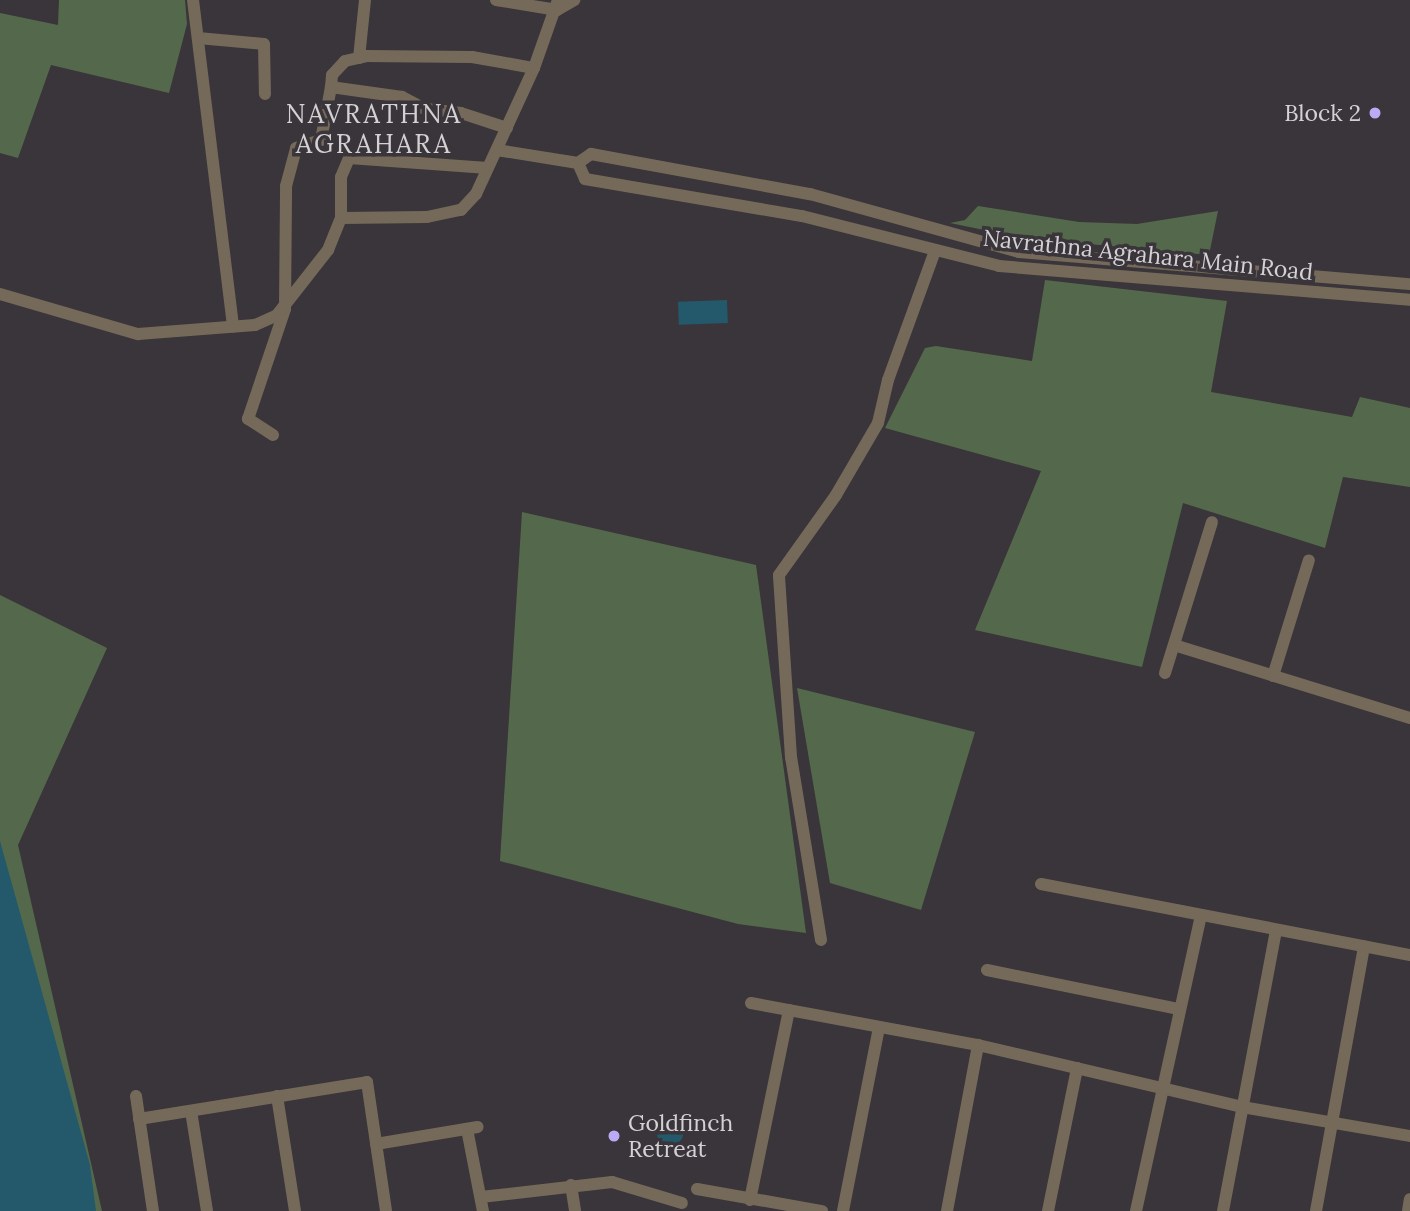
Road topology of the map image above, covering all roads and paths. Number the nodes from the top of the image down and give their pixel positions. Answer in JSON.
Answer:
{"nodes":[{"id":1,"x":193,"y":0,"type":"edge"},
{"id":2,"x":365,"y":0,"type":"edge"},
{"id":3,"x":496,"y":0,"type":"edge"},
{"id":4,"x":574,"y":0,"type":"edge"},
{"id":5,"x":558,"y":5,"type":"edge"},
{"id":6,"x":198,"y":38,"type":"junction"},
{"id":7,"x":359,"y":58,"type":"junction"},
{"id":8,"x":534,"y":68,"type":"junction"},
{"id":9,"x":331,"y":87,"type":"junction"},
{"id":10,"x":265,"y":94,"type":"dead end"},
{"id":11,"x":507,"y":128,"type":"junction"},
{"id":12,"x":498,"y":150,"type":"junction"},
{"id":13,"x":578,"y":163,"type":"junction"},
{"id":14,"x":488,"y":168,"type":"junction"},
{"id":15,"x":810,"y":194,"type":"junction"},
{"id":16,"x":802,"y":216,"type":"junction"},
{"id":17,"x":341,"y":218,"type":"junction"},
{"id":18,"x":935,"y":251,"type":"junction"},
{"id":19,"x":1410,"y":284,"type":"edge"},
{"id":20,"x":0,"y":294,"type":"edge"},
{"id":21,"x":1410,"y":300,"type":"edge"},
{"id":22,"x":285,"y":309,"type":"junction"},
{"id":23,"x":233,"y":327,"type":"junction"},
{"id":24,"x":273,"y":435,"type":"dead end"},
{"id":25,"x":1212,"y":522,"type":"dead end"},
{"id":26,"x":1309,"y":560,"type":"dead end"},
{"id":27,"x":1174,"y":645,"type":"junction"},
{"id":28,"x":1165,"y":673,"type":"dead end"},
{"id":29,"x":1273,"y":676,"type":"junction"},
{"id":30,"x":1410,"y":718,"type":"edge"},
{"id":31,"x":1041,"y":884,"type":"dead end"},
{"id":32,"x":1201,"y":915,"type":"junction"},
{"id":33,"x":1276,"y":929,"type":"junction"},
{"id":34,"x":821,"y":940,"type":"dead end"},
{"id":35,"x":1364,"y":946,"type":"junction"},
{"id":36,"x":1410,"y":955,"type":"edge"},
{"id":37,"x":987,"y":970,"type":"dead end"},
{"id":38,"x":751,"y":1003,"type":"dead end"},
{"id":39,"x":1179,"y":1009,"type":"junction"},
{"id":40,"x":789,"y":1010,"type":"junction"},
{"id":41,"x":879,"y":1027,"type":"junction"},
{"id":42,"x":978,"y":1045,"type":"junction"},
{"id":43,"x":1077,"y":1068,"type":"junction"},
{"id":44,"x":1161,"y":1088,"type":"junction"},
{"id":45,"x":136,"y":1096,"type":"dead end"},
{"id":46,"x":277,"y":1096,"type":"junction"},
{"id":47,"x":1242,"y":1107,"type":"junction"},
{"id":48,"x":191,"y":1111,"type":"junction"},
{"id":49,"x":139,"y":1119,"type":"junction"},
{"id":50,"x":1331,"y":1122,"type":"junction"},
{"id":51,"x":1410,"y":1136,"type":"edge"},
{"id":52,"x":376,"y":1144,"type":"junction"},
{"id":53,"x":570,"y":1185,"type":"junction"},
{"id":54,"x":697,"y":1189,"type":"dead end"},
{"id":55,"x":481,"y":1197,"type":"junction"},
{"id":56,"x":1410,"y":1199,"type":"edge"},
{"id":57,"x":750,"y":1200,"type":"junction"},
{"id":58,"x":682,"y":1203,"type":"dead end"},
{"id":59,"x":153,"y":1211,"type":"edge"},
{"id":60,"x":207,"y":1211,"type":"edge"},
{"id":61,"x":295,"y":1211,"type":"edge"},
{"id":62,"x":386,"y":1211,"type":"edge"},
{"id":63,"x":484,"y":1211,"type":"edge"},
{"id":64,"x":575,"y":1211,"type":"edge"},
{"id":65,"x":822,"y":1211,"type":"edge"},
{"id":66,"x":843,"y":1211,"type":"edge"},
{"id":67,"x":947,"y":1211,"type":"edge"},
{"id":68,"x":1048,"y":1211,"type":"edge"},
{"id":69,"x":1136,"y":1211,"type":"edge"},
{"id":70,"x":1223,"y":1211,"type":"edge"},
{"id":71,"x":1315,"y":1211,"type":"edge"},
{"id":72,"x":1408,"y":1211,"type":"edge"}],
"edges":[{"from":1,"to":6,"type":"street"},
{"from":2,"to":7,"type":"street"},
{"from":3,"to":5,"type":"street"},
{"from":4,"to":5,"type":"street"},
{"from":5,"to":8,"type":"street"},
{"from":6,"to":10,"type":"street"},
{"from":6,"to":23,"type":"street"},
{"from":7,"to":8,"type":"street"},
{"from":7,"to":9,"type":"street"},
{"from":8,"to":11,"type":"street"},
{"from":9,"to":11,"type":"street"},
{"from":9,"to":22,"type":"street"},
{"from":11,"to":12,"type":"street"},
{"from":12,"to":13,"type":"street"},
{"from":12,"to":14,"type":"street"},
{"from":13,"to":15,"type":"street","name":"Navrathna Agrahara Main Road"},
{"from":13,"to":16,"type":"street","name":"Navrathna Agrahara Main Road"},
{"from":14,"to":17,"type":"street"},
{"from":14,"to":17,"type":"street"},
{"from":15,"to":16,"type":"street"},
{"from":15,"to":19,"type":"street","name":"Navrathna Agrahara Main Road"},
{"from":16,"to":18,"type":"street","name":"Navrathna Agrahara Main Road"},
{"from":17,"to":22,"type":"street"},
{"from":18,"to":21,"type":"street","name":"Navrathna Agrahara Main Road"},
{"from":18,"to":34,"type":"street"},
{"from":20,"to":23,"type":"street"},
{"from":22,"to":23,"type":"street"},
{"from":22,"to":24,"type":"street"},
{"from":25,"to":27,"type":"street"},
{"from":26,"to":29,"type":"street"},
{"from":27,"to":28,"type":"street"},
{"from":27,"to":29,"type":"street"},
{"from":29,"to":30,"type":"street"},
{"from":31,"to":32,"type":"street"},
{"from":32,"to":33,"type":"street"},
{"from":32,"to":39,"type":"street"},
{"from":33,"to":35,"type":"street"},
{"from":33,"to":47,"type":"street"},
{"from":35,"to":36,"type":"street"},
{"from":35,"to":50,"type":"street"},
{"from":37,"to":39,"type":"street"},
{"from":38,"to":40,"type":"street"},
{"from":39,"to":44,"type":"street"},
{"from":40,"to":41,"type":"street"},
{"from":40,"to":57,"type":"street"},
{"from":41,"to":42,"type":"street"},
{"from":41,"to":66,"type":"street"},
{"from":42,"to":43,"type":"street"},
{"from":42,"to":67,"type":"street"},
{"from":43,"to":44,"type":"street"},
{"from":43,"to":68,"type":"street"},
{"from":44,"to":47,"type":"street"},
{"from":44,"to":69,"type":"street"},
{"from":45,"to":49,"type":"street"},
{"from":46,"to":48,"type":"street"},
{"from":46,"to":52,"type":"street"},
{"from":46,"to":61,"type":"street"},
{"from":47,"to":50,"type":"street"},
{"from":47,"to":70,"type":"street"},
{"from":48,"to":49,"type":"street"},
{"from":48,"to":60,"type":"street"},
{"from":49,"to":59,"type":"street"},
{"from":50,"to":51,"type":"street"},
{"from":50,"to":71,"type":"street"},
{"from":52,"to":55,"type":"street"},
{"from":52,"to":62,"type":"street"},
{"from":53,"to":55,"type":"street"},
{"from":53,"to":58,"type":"street"},
{"from":53,"to":64,"type":"street"},
{"from":54,"to":57,"type":"street"},
{"from":55,"to":63,"type":"street"},
{"from":56,"to":72,"type":"street"},
{"from":57,"to":65,"type":"street"}]}
